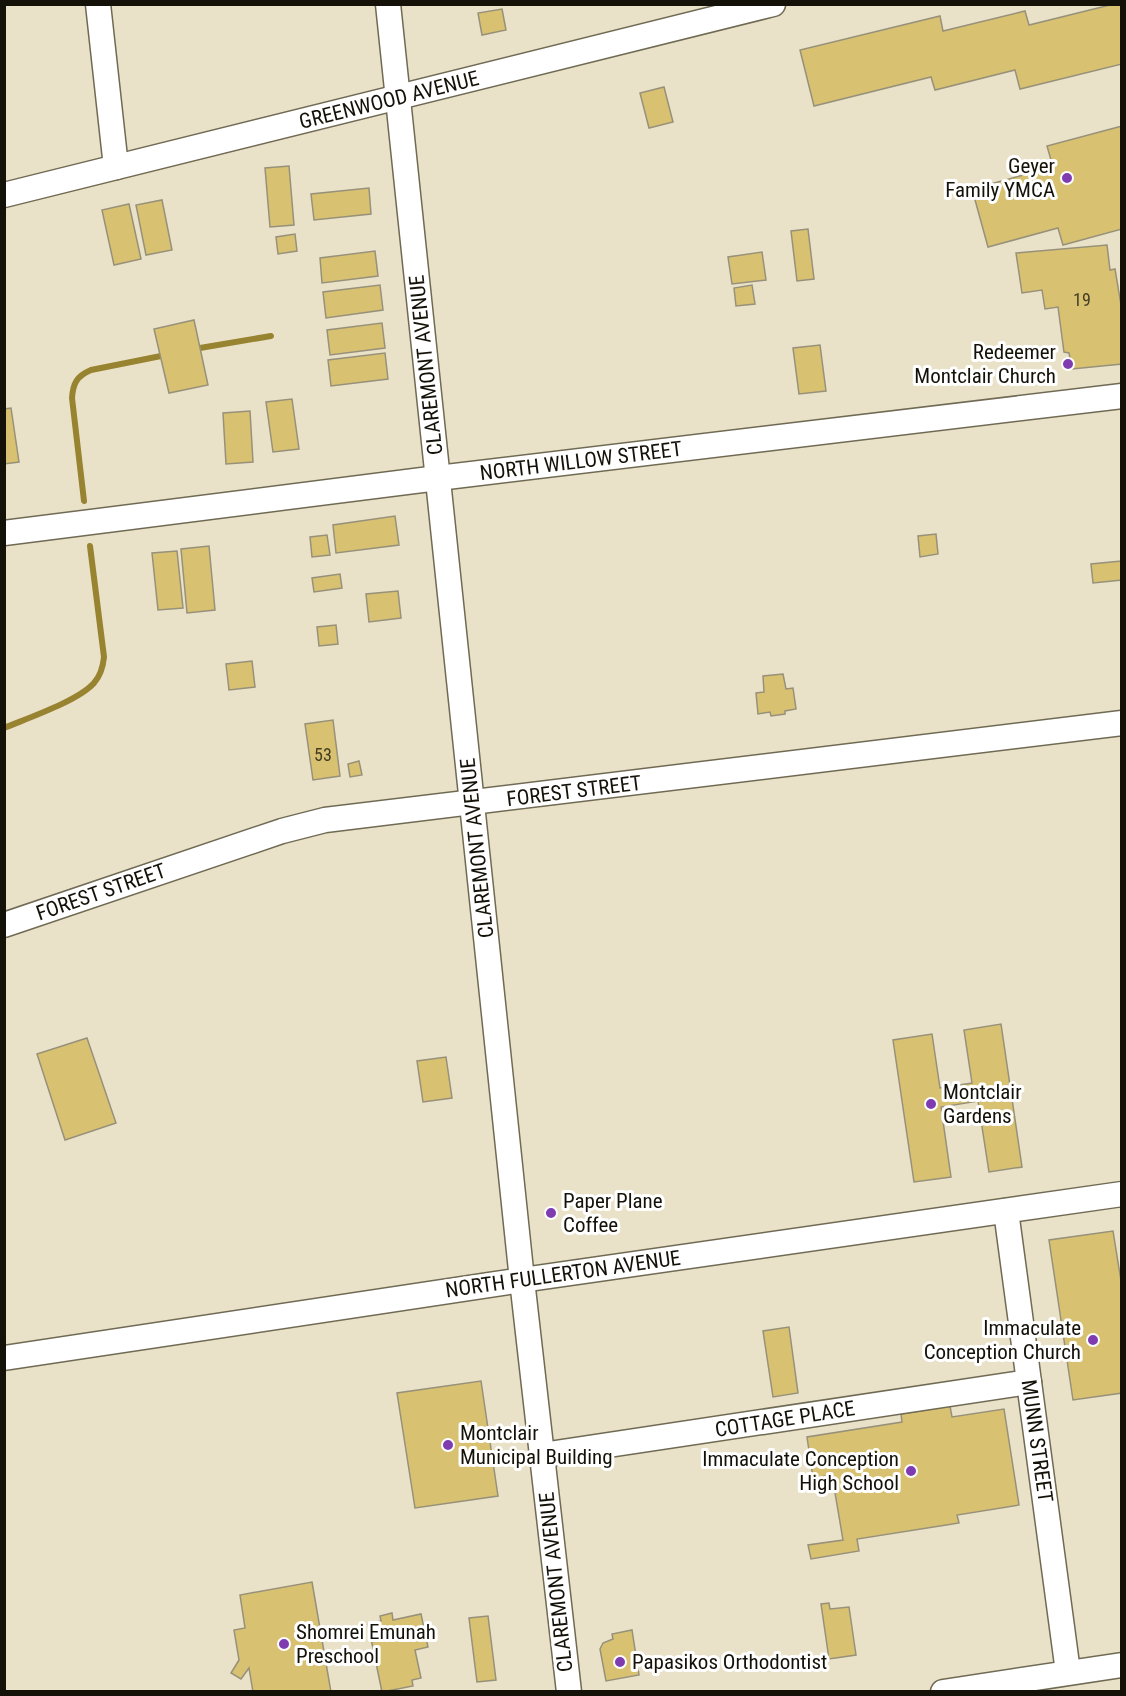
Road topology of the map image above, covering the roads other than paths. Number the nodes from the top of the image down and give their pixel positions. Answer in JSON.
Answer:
{"nodes":[{"id":1,"x":98,"y":4,"type":"edge"},
{"id":2,"x":388,"y":4,"type":"edge"},
{"id":3,"x":773,"y":4,"type":"edge"},
{"id":4,"x":397,"y":98,"type":"junction"},
{"id":5,"x":116,"y":167,"type":"junction"},
{"id":6,"x":4,"y":195,"type":"edge"},
{"id":7,"x":1122,"y":396,"type":"edge"},
{"id":8,"x":438,"y":478,"type":"junction"},
{"id":9,"x":4,"y":533,"type":"edge"},
{"id":10,"x":1122,"y":723,"type":"edge"},
{"id":11,"x":473,"y":803,"type":"junction"},
{"id":12,"x":4,"y":925,"type":"edge"},
{"id":13,"x":1122,"y":1194,"type":"edge"},
{"id":14,"x":1006,"y":1211,"type":"junction"},
{"id":15,"x":522,"y":1280,"type":"junction"},
{"id":16,"x":4,"y":1358,"type":"edge"},
{"id":17,"x":1029,"y":1382,"type":"junction"},
{"id":18,"x":542,"y":1455,"type":"junction"},
{"id":19,"x":1122,"y":1665,"type":"edge"},
{"id":20,"x":1068,"y":1672,"type":"junction"},
{"id":21,"x":569,"y":1692,"type":"edge"},
{"id":22,"x":943,"y":1692,"type":"edge"}],
"edges":[{"from":1,"to":5,"type":"street"},
{"from":2,"to":4,"type":"street","name":"CLAREMONT AVENUE"},
{"from":3,"to":4,"type":"street","name":"GREENWOOD AVENUE"},
{"from":4,"to":5,"type":"street","name":"GREENWOOD AVENUE"},
{"from":4,"to":8,"type":"street","name":"CLAREMONT AVENUE"},
{"from":5,"to":6,"type":"street","name":"GREENWOOD AVENUE"},
{"from":7,"to":8,"type":"street","name":"NORTH WILLOW STREET"},
{"from":8,"to":9,"type":"street","name":"NORTH WILLOW STREET"},
{"from":8,"to":11,"type":"street","name":"CLAREMONT AVENUE"},
{"from":10,"to":11,"type":"street","name":"FOREST STREET"},
{"from":11,"to":12,"type":"street","name":"FOREST STREET"},
{"from":11,"to":15,"type":"street","name":"CLAREMONT AVENUE"},
{"from":13,"to":14,"type":"street","name":"NORTH FULLERTON AVENUE"},
{"from":14,"to":15,"type":"street","name":"NORTH FULLERTON AVENUE"},
{"from":14,"to":17,"type":"street","name":"MUNN STREET"},
{"from":15,"to":16,"type":"street","name":"NORTH FULLERTON AVENUE"},
{"from":15,"to":18,"type":"street","name":"CLAREMONT AVENUE"},
{"from":17,"to":18,"type":"street","name":"COTTAGE PLACE"},
{"from":17,"to":20,"type":"street","name":"MUNN STREET"},
{"from":18,"to":21,"type":"street","name":"CLAREMONT AVENUE"},
{"from":19,"to":20,"type":"street"},
{"from":20,"to":22,"type":"street"}]}
